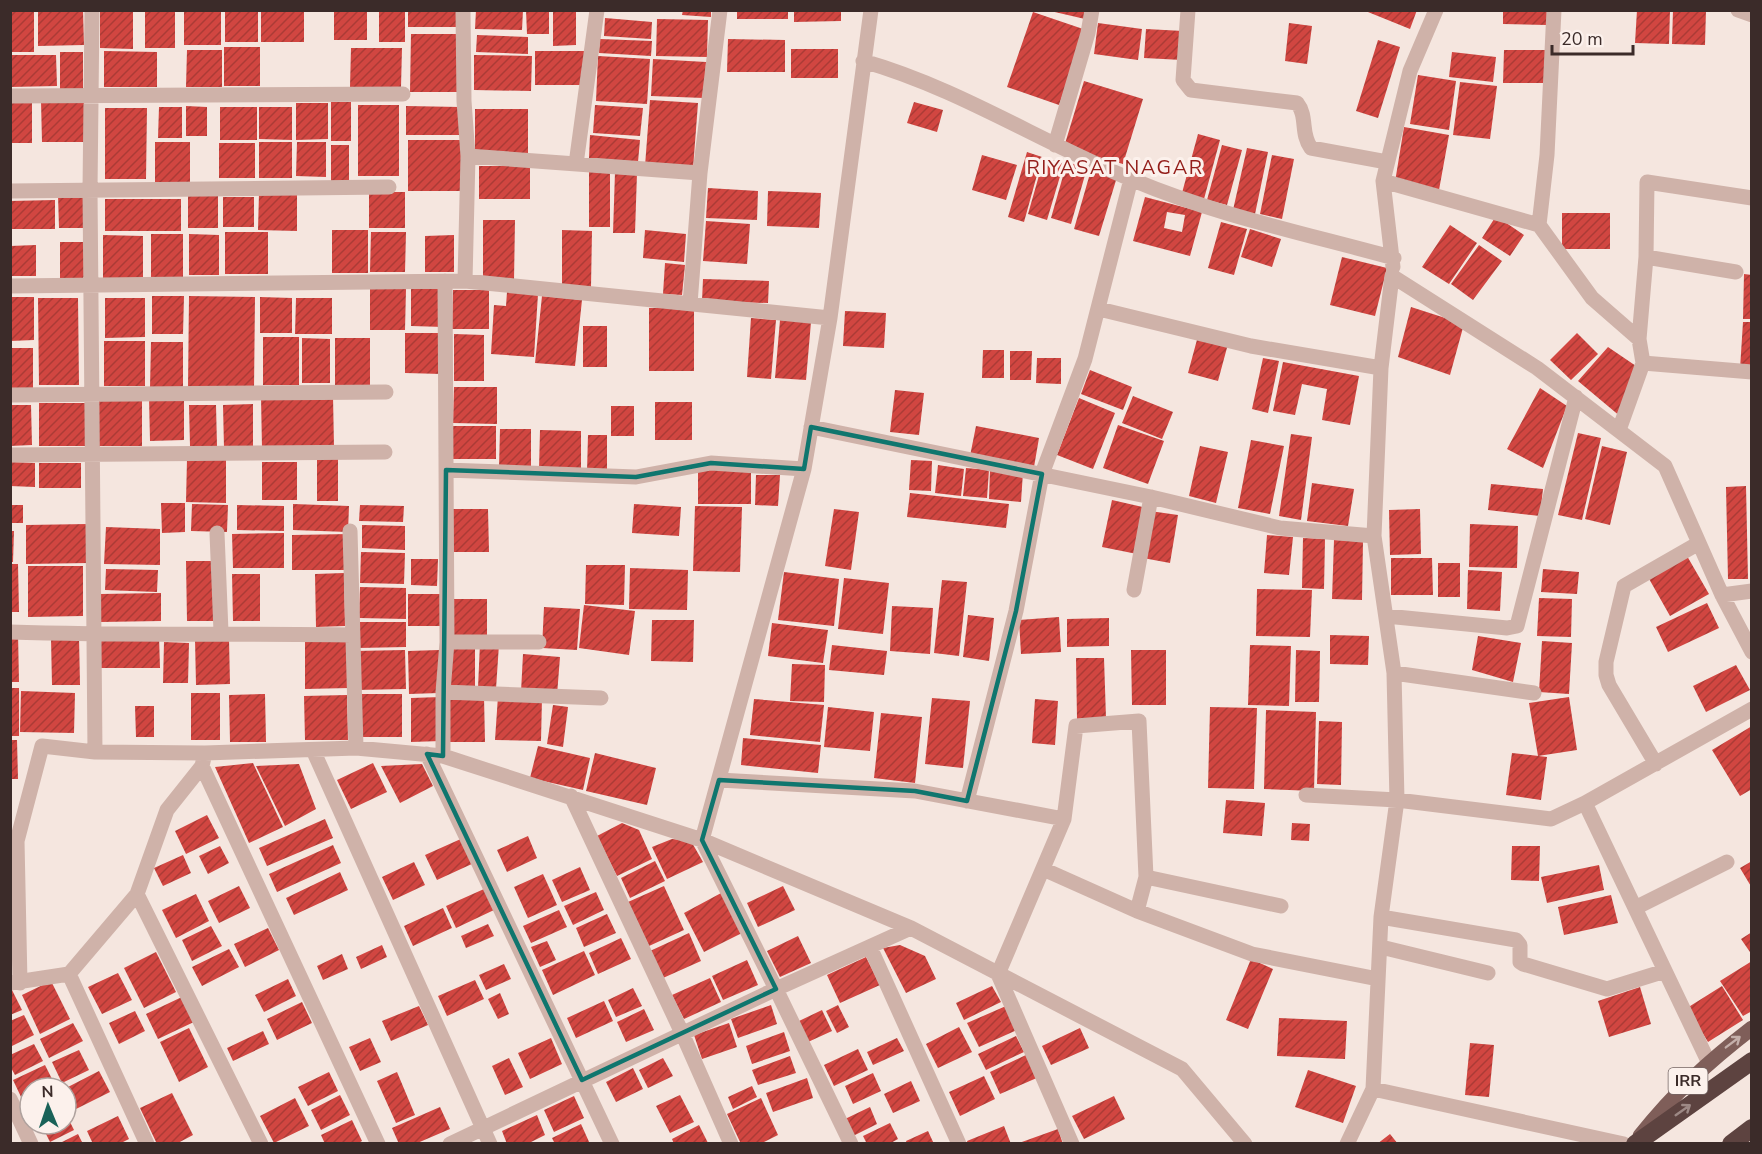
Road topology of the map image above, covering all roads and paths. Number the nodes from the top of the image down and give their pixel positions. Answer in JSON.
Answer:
{"nodes":[{"id":1,"x":92,"y":10,"type":"edge"},
{"id":2,"x":463,"y":10,"type":"edge"},
{"id":3,"x":597,"y":10,"type":"edge"},
{"id":4,"x":720,"y":10,"type":"edge"},
{"id":5,"x":871,"y":10,"type":"edge"},
{"id":6,"x":1092,"y":10,"type":"edge"},
{"id":7,"x":1188,"y":10,"type":"edge"},
{"id":8,"x":1436,"y":10,"type":"edge"},
{"id":9,"x":1554,"y":10,"type":"edge"},
{"id":10,"x":1738,"y":10,"type":"edge"},
{"id":11,"x":1752,"y":15,"type":"edge"},
{"id":12,"x":863,"y":61,"type":"junction"},
{"id":13,"x":90,"y":94,"type":"junction"},
{"id":14,"x":403,"y":94,"type":"dead end"},
{"id":15,"x":10,"y":96,"type":"edge"},
{"id":16,"x":1055,"y":145,"type":"junction"},
{"id":17,"x":468,"y":156,"type":"junction"},
{"id":18,"x":1388,"y":162,"type":"junction"},
{"id":19,"x":576,"y":164,"type":"junction"},
{"id":20,"x":700,"y":173,"type":"junction"},
{"id":21,"x":1131,"y":179,"type":"junction"},
{"id":22,"x":1383,"y":181,"type":"junction"},
{"id":23,"x":389,"y":187,"type":"dead end"},
{"id":24,"x":90,"y":190,"type":"junction"},
{"id":25,"x":10,"y":191,"type":"edge"},
{"id":26,"x":1752,"y":198,"type":"edge"},
{"id":27,"x":1539,"y":225,"type":"junction"},
{"id":28,"x":1646,"y":256,"type":"junction"},
{"id":29,"x":1394,"y":258,"type":"junction"},
{"id":30,"x":1736,"y":272,"type":"dead end"},
{"id":31,"x":1392,"y":276,"type":"junction"},
{"id":32,"x":445,"y":281,"type":"junction"},
{"id":33,"x":465,"y":281,"type":"junction"},
{"id":34,"x":10,"y":286,"type":"edge"},
{"id":35,"x":93,"y":286,"type":"junction"},
{"id":36,"x":690,"y":304,"type":"junction"},
{"id":37,"x":1099,"y":309,"type":"junction"},
{"id":38,"x":830,"y":318,"type":"junction"},
{"id":39,"x":1639,"y":339,"type":"junction"},
{"id":40,"x":1643,"y":363,"type":"junction"},
{"id":41,"x":1381,"y":368,"type":"junction"},
{"id":42,"x":1752,"y":372,"type":"edge"},
{"id":43,"x":386,"y":392,"type":"dead end"},
{"id":44,"x":93,"y":394,"type":"junction"},
{"id":45,"x":10,"y":395,"type":"edge"},
{"id":46,"x":1576,"y":397,"type":"junction"},
{"id":47,"x":811,"y":427,"type":"junction"},
{"id":48,"x":1619,"y":430,"type":"junction"},
{"id":49,"x":385,"y":452,"type":"dead end"},
{"id":50,"x":10,"y":454,"type":"edge"},
{"id":51,"x":93,"y":454,"type":"junction"},
{"id":52,"x":804,"y":469,"type":"junction"},
{"id":53,"x":446,"y":470,"type":"junction"},
{"id":54,"x":1042,"y":474,"type":"junction"},
{"id":55,"x":1151,"y":497,"type":"junction"},
{"id":56,"x":350,"y":531,"type":"dead end"},
{"id":57,"x":217,"y":533,"type":"dead end"},
{"id":58,"x":1374,"y":536,"type":"junction"},
{"id":59,"x":1699,"y":543,"type":"junction"},
{"id":60,"x":1134,"y":590,"type":"dead end"},
{"id":61,"x":1752,"y":591,"type":"edge"},
{"id":62,"x":1722,"y":595,"type":"junction"},
{"id":63,"x":1386,"y":616,"type":"junction"},
{"id":64,"x":10,"y":632,"type":"edge"},
{"id":65,"x":221,"y":633,"type":"junction"},
{"id":66,"x":92,"y":635,"type":"junction"},
{"id":67,"x":352,"y":635,"type":"junction"},
{"id":68,"x":447,"y":642,"type":"junction"},
{"id":69,"x":539,"y":642,"type":"dead end"},
{"id":70,"x":1752,"y":652,"type":"edge"},
{"id":71,"x":1394,"y":673,"type":"junction"},
{"id":72,"x":443,"y":692,"type":"junction"},
{"id":73,"x":1534,"y":693,"type":"dead end"},
{"id":74,"x":601,"y":698,"type":"dead end"},
{"id":75,"x":1752,"y":709,"type":"edge"},
{"id":76,"x":356,"y":748,"type":"junction"},
{"id":77,"x":314,"y":750,"type":"junction"},
{"id":78,"x":95,"y":752,"type":"junction"},
{"id":79,"x":435,"y":755,"type":"junction"},
{"id":80,"x":204,"y":759,"type":"junction"},
{"id":81,"x":1656,"y":764,"type":"junction"},
{"id":82,"x":719,"y":780,"type":"junction"},
{"id":83,"x":1306,"y":795,"type":"dead end"},
{"id":84,"x":571,"y":796,"type":"junction"},
{"id":85,"x":1397,"y":800,"type":"junction"},
{"id":86,"x":967,"y":801,"type":"junction"},
{"id":87,"x":1585,"y":803,"type":"junction"},
{"id":88,"x":1064,"y":819,"type":"junction"},
{"id":89,"x":702,"y":840,"type":"junction"},
{"id":90,"x":1727,"y":862,"type":"dead end"},
{"id":91,"x":1043,"y":869,"type":"junction"},
{"id":92,"x":1146,"y":877,"type":"junction"},
{"id":93,"x":137,"y":894,"type":"junction"},
{"id":94,"x":1281,"y":906,"type":"dead end"},
{"id":95,"x":1635,"y":908,"type":"junction"},
{"id":96,"x":1137,"y":911,"type":"junction"},
{"id":97,"x":1381,"y":917,"type":"junction"},
{"id":98,"x":911,"y":928,"type":"junction"},
{"id":99,"x":870,"y":947,"type":"junction"},
{"id":100,"x":1381,"y":947,"type":"junction"},
{"id":101,"x":1665,"y":970,"type":"junction"},
{"id":102,"x":1488,"y":973,"type":"dead end"},
{"id":103,"x":69,"y":974,"type":"junction"},
{"id":104,"x":998,"y":974,"type":"junction"},
{"id":105,"x":1378,"y":979,"type":"junction"},
{"id":106,"x":15,"y":983,"type":"edge"},
{"id":107,"x":776,"y":989,"type":"junction"},
{"id":108,"x":1752,"y":1028,"type":"edge"},
{"id":109,"x":682,"y":1033,"type":"junction"},
{"id":110,"x":1708,"y":1061,"type":"junction"},
{"id":111,"x":1752,"y":1061,"type":"edge"},
{"id":112,"x":582,"y":1080,"type":"junction"},
{"id":113,"x":1373,"y":1089,"type":"junction"},
{"id":114,"x":10,"y":1099,"type":"edge"},
{"id":115,"x":483,"y":1128,"type":"junction"},
{"id":116,"x":1752,"y":1128,"type":"edge"},
{"id":117,"x":31,"y":1143,"type":"edge"},
{"id":118,"x":147,"y":1143,"type":"edge"},
{"id":119,"x":261,"y":1143,"type":"edge"},
{"id":120,"x":378,"y":1143,"type":"edge"},
{"id":121,"x":450,"y":1143,"type":"edge"},
{"id":122,"x":490,"y":1143,"type":"edge"},
{"id":123,"x":612,"y":1143,"type":"edge"},
{"id":124,"x":731,"y":1143,"type":"edge"},
{"id":125,"x":851,"y":1143,"type":"edge"},
{"id":126,"x":959,"y":1143,"type":"edge"},
{"id":127,"x":1072,"y":1143,"type":"edge"},
{"id":128,"x":1245,"y":1143,"type":"edge"},
{"id":129,"x":1347,"y":1143,"type":"edge"},
{"id":130,"x":1624,"y":1143,"type":"edge"},
{"id":131,"x":1634,"y":1143,"type":"edge"},
{"id":132,"x":1731,"y":1143,"type":"edge"}],
"edges":[{"from":1,"to":13,"type":"street"},
{"from":2,"to":17,"type":"street"},
{"from":3,"to":19,"type":"street"},
{"from":4,"to":20,"type":"street"},
{"from":5,"to":12,"type":"street"},
{"from":6,"to":16,"type":"street"},
{"from":7,"to":18,"type":"street"},
{"from":8,"to":18,"type":"street"},
{"from":9,"to":27,"type":"street"},
{"from":10,"to":11,"type":"street"},
{"from":12,"to":16,"type":"street"},
{"from":12,"to":38,"type":"street"},
{"from":13,"to":14,"type":"street"},
{"from":13,"to":15,"type":"street"},
{"from":13,"to":24,"type":"street"},
{"from":16,"to":21,"type":"street"},
{"from":17,"to":19,"type":"street"},
{"from":17,"to":33,"type":"street"},
{"from":18,"to":22,"type":"street"},
{"from":19,"to":20,"type":"street"},
{"from":20,"to":36,"type":"street"},
{"from":21,"to":29,"type":"street"},
{"from":21,"to":37,"type":"street"},
{"from":22,"to":27,"type":"street"},
{"from":22,"to":29,"type":"street"},
{"from":23,"to":24,"type":"street"},
{"from":24,"to":25,"type":"street"},
{"from":24,"to":35,"type":"street"},
{"from":26,"to":28,"type":"street"},
{"from":27,"to":39,"type":"street"},
{"from":28,"to":30,"type":"street"},
{"from":28,"to":39,"type":"street"},
{"from":29,"to":31,"type":"street"},
{"from":31,"to":41,"type":"street"},
{"from":31,"to":46,"type":"street"},
{"from":32,"to":33,"type":"street"},
{"from":32,"to":35,"type":"street"},
{"from":32,"to":53,"type":"street"},
{"from":33,"to":36,"type":"street"},
{"from":34,"to":35,"type":"street"},
{"from":35,"to":44,"type":"street"},
{"from":36,"to":38,"type":"street"},
{"from":37,"to":41,"type":"street"},
{"from":37,"to":54,"type":"street"},
{"from":38,"to":47,"type":"street"},
{"from":39,"to":40,"type":"street"},
{"from":40,"to":42,"type":"street"},
{"from":40,"to":48,"type":"street"},
{"from":41,"to":58,"type":"street"},
{"from":43,"to":44,"type":"street"},
{"from":44,"to":45,"type":"street"},
{"from":44,"to":51,"type":"street"},
{"from":46,"to":48,"type":"street"},
{"from":46,"to":63,"type":"street"},
{"from":47,"to":52,"type":"street"},
{"from":47,"to":54,"type":"street"},
{"from":48,"to":59,"type":"street"},
{"from":49,"to":51,"type":"street"},
{"from":50,"to":51,"type":"street"},
{"from":51,"to":66,"type":"street"},
{"from":52,"to":53,"type":"street"},
{"from":52,"to":82,"type":"street"},
{"from":53,"to":68,"type":"street"},
{"from":54,"to":55,"type":"street"},
{"from":54,"to":86,"type":"street"},
{"from":55,"to":58,"type":"street"},
{"from":55,"to":60,"type":"street"},
{"from":56,"to":67,"type":"street"},
{"from":57,"to":65,"type":"street"},
{"from":58,"to":63,"type":"street"},
{"from":59,"to":62,"type":"street"},
{"from":59,"to":81,"type":"street"},
{"from":61,"to":62,"type":"street"},
{"from":62,"to":70,"type":"street"},
{"from":63,"to":71,"type":"street"},
{"from":64,"to":66,"type":"street"},
{"from":65,"to":66,"type":"street"},
{"from":65,"to":67,"type":"street"},
{"from":66,"to":78,"type":"street"},
{"from":67,"to":76,"type":"street"},
{"from":68,"to":69,"type":"street"},
{"from":68,"to":72,"type":"street"},
{"from":71,"to":73,"type":"street"},
{"from":71,"to":85,"type":"street"},
{"from":72,"to":74,"type":"street"},
{"from":72,"to":79,"type":"street"},
{"from":75,"to":81,"type":"street"},
{"from":76,"to":77,"type":"street"},
{"from":76,"to":79,"type":"street"},
{"from":77,"to":80,"type":"street"},
{"from":77,"to":115,"type":"street"},
{"from":78,"to":80,"type":"street"},
{"from":78,"to":106,"type":"street"},
{"from":79,"to":84,"type":"street"},
{"from":79,"to":112,"type":"street"},
{"from":80,"to":93,"type":"street"},
{"from":80,"to":120,"type":"street"},
{"from":81,"to":87,"type":"street"},
{"from":82,"to":86,"type":"street"},
{"from":82,"to":89,"type":"street"},
{"from":83,"to":85,"type":"street"},
{"from":84,"to":89,"type":"street"},
{"from":84,"to":109,"type":"street"},
{"from":85,"to":87,"type":"street"},
{"from":85,"to":97,"type":"street"},
{"from":86,"to":88,"type":"street"},
{"from":87,"to":95,"type":"street"},
{"from":88,"to":91,"type":"street"},
{"from":88,"to":92,"type":"street"},
{"from":89,"to":98,"type":"street"},
{"from":89,"to":107,"type":"street"},
{"from":90,"to":95,"type":"street"},
{"from":91,"to":96,"type":"street"},
{"from":91,"to":104,"type":"street"},
{"from":92,"to":94,"type":"street"},
{"from":92,"to":96,"type":"street"},
{"from":93,"to":103,"type":"street"},
{"from":93,"to":119,"type":"street"},
{"from":95,"to":101,"type":"street"},
{"from":96,"to":105,"type":"street"},
{"from":97,"to":100,"type":"street"},
{"from":97,"to":101,"type":"street"},
{"from":98,"to":99,"type":"street"},
{"from":98,"to":104,"type":"street"},
{"from":99,"to":107,"type":"street"},
{"from":99,"to":126,"type":"street"},
{"from":100,"to":102,"type":"street"},
{"from":100,"to":105,"type":"street"},
{"from":101,"to":110,"type":"street"},
{"from":103,"to":106,"type":"street"},
{"from":103,"to":118,"type":"street"},
{"from":104,"to":127,"type":"street"},
{"from":104,"to":128,"type":"street"},
{"from":105,"to":113,"type":"street"},
{"from":107,"to":109,"type":"street"},
{"from":107,"to":125,"type":"street"},
{"from":110,"to":108,"type":"main road","number":"IRR","one_way":true},
{"from":109,"to":112,"type":"street"},
{"from":109,"to":124,"type":"street"},
{"from":110,"to":131,"type":"main road","number":"IRR"},
{"from":131,"to":111,"type":"highway","one_way":true},
{"from":112,"to":115,"type":"street"},
{"from":112,"to":123,"type":"street"},
{"from":113,"to":129,"type":"street"},
{"from":113,"to":130,"type":"street"},
{"from":114,"to":117,"type":"street"},
{"from":115,"to":121,"type":"street"},
{"from":115,"to":122,"type":"street"},
{"from":116,"to":132,"type":"highway"}]}
